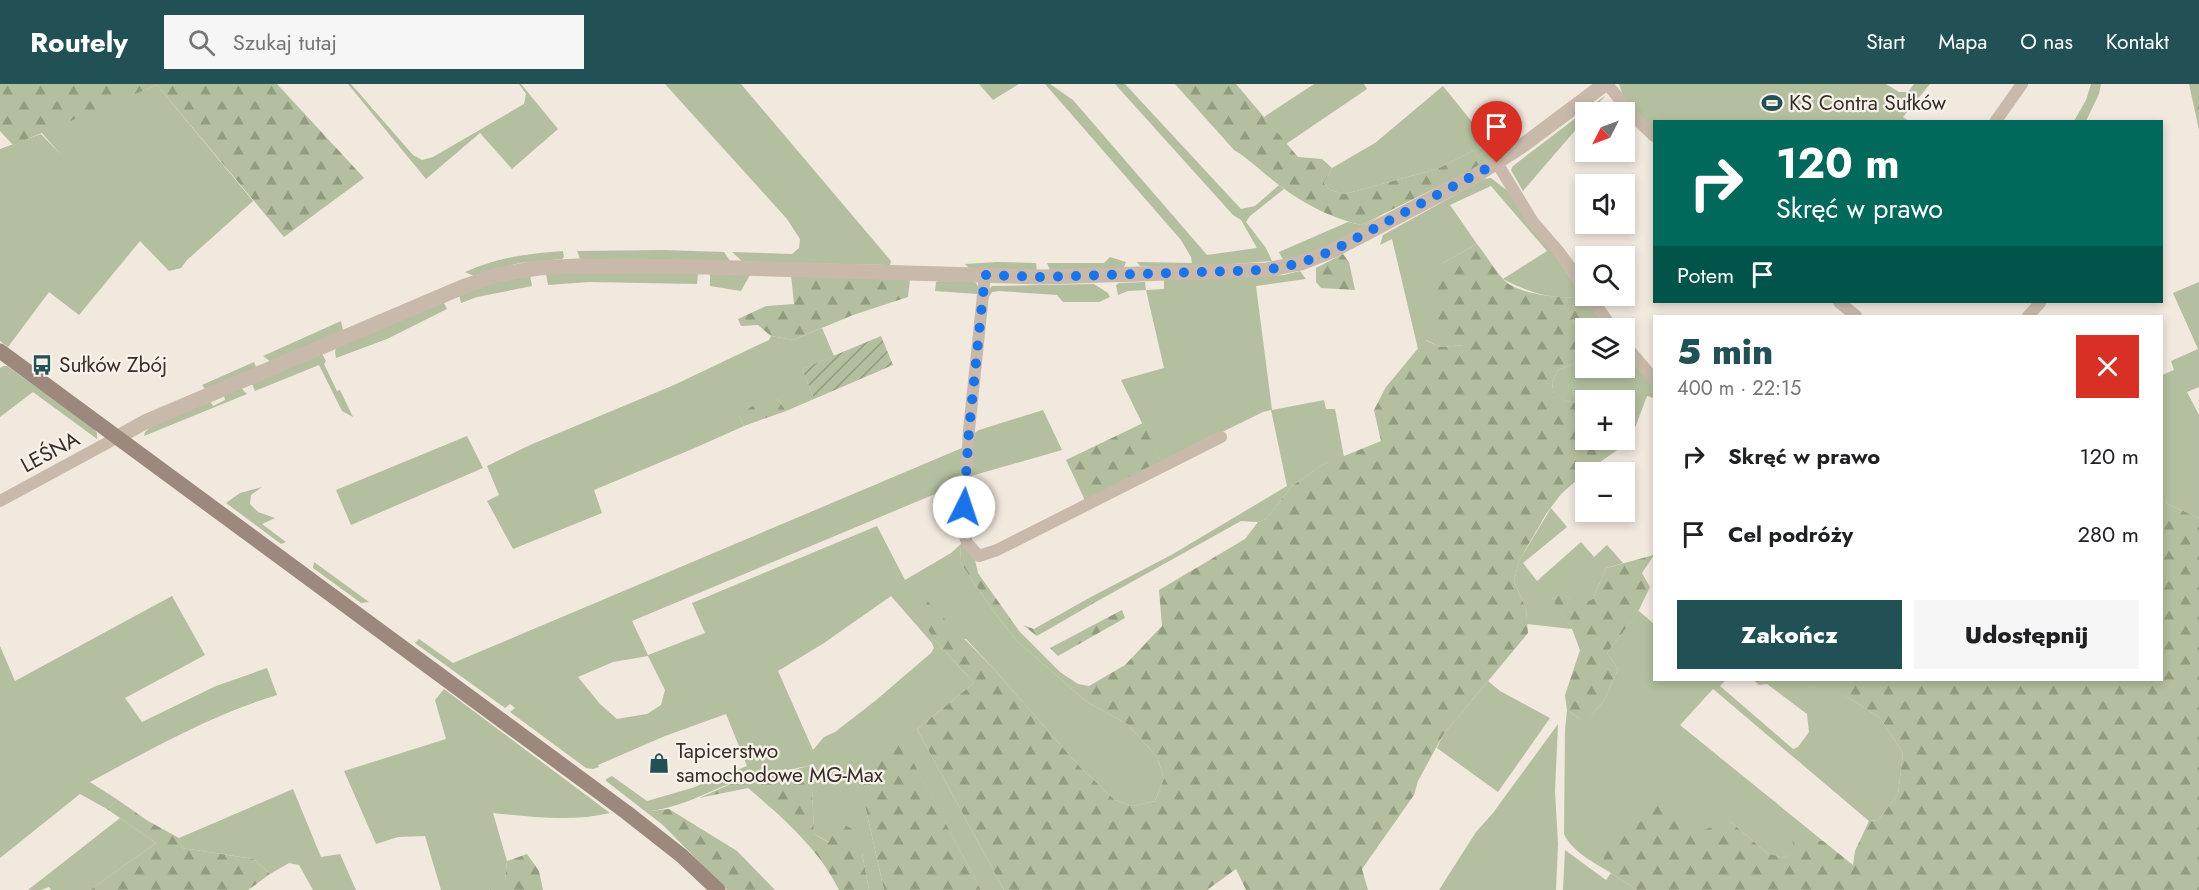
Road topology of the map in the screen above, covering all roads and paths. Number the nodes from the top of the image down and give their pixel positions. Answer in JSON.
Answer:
{"nodes":[{"id":1,"x":1606,"y":84,"type":"edge"},
{"id":2,"x":2022,"y":84,"type":"edge"},
{"id":3,"x":1996,"y":120,"type":"edge"},
{"id":4,"x":1653,"y":135,"type":"edge"},
{"id":5,"x":1497,"y":163,"type":"junction"},
{"id":6,"x":1575,"y":274,"type":"edge"},
{"id":7,"x":985,"y":275,"type":"junction"},
{"id":8,"x":1840,"y":303,"type":"edge"},
{"id":9,"x":2040,"y":303,"type":"dead end"},
{"id":10,"x":1855,"y":315,"type":"edge"},
{"id":11,"x":2029,"y":315,"type":"edge"},
{"id":12,"x":0,"y":351,"type":"edge"},
{"id":13,"x":1635,"y":356,"type":"edge"},
{"id":14,"x":1653,"y":377,"type":"edge"},
{"id":15,"x":118,"y":436,"type":"junction"},
{"id":16,"x":1221,"y":437,"type":"dead end"},
{"id":17,"x":0,"y":501,"type":"edge"},
{"id":18,"x":718,"y":890,"type":"edge"}],
"edges":[{"from":1,"to":4,"type":"street"},
{"from":1,"to":5,"type":"street"},
{"from":2,"to":3,"type":"street"},
{"from":5,"to":6,"type":"street"},
{"from":5,"to":7,"type":"street"},
{"from":7,"to":15,"type":"street"},
{"from":7,"to":16,"type":"street"},
{"from":8,"to":10,"type":"street"},
{"from":9,"to":11,"type":"street"},
{"from":12,"to":15,"type":"main road"},
{"from":13,"to":14,"type":"street"},
{"from":15,"to":17,"type":"street","name":"LEŚNA"},
{"from":15,"to":18,"type":"main road"}]}
